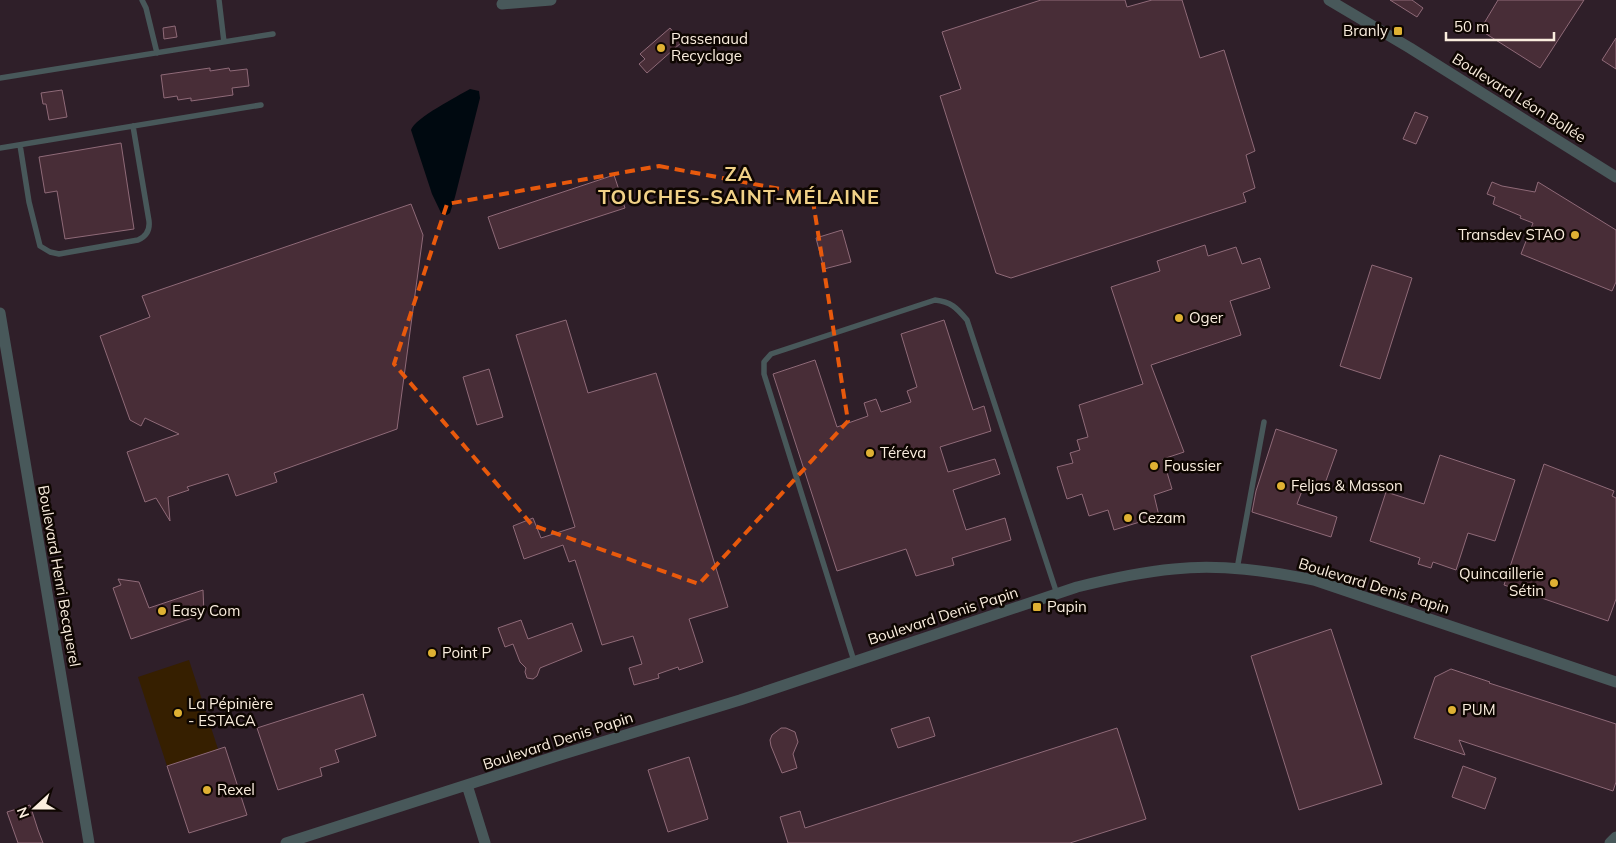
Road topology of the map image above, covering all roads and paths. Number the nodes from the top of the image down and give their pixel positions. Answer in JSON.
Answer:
{"nodes":[{"id":1,"x":142,"y":0,"type":"edge"},
{"id":2,"x":219,"y":0,"type":"edge"},
{"id":3,"x":551,"y":0,"type":"edge"},
{"id":4,"x":1329,"y":0,"type":"edge"},
{"id":5,"x":502,"y":4,"type":"dead end"},
{"id":6,"x":273,"y":34,"type":"dead end"},
{"id":7,"x":224,"y":42,"type":"junction"},
{"id":8,"x":157,"y":53,"type":"junction"},
{"id":9,"x":0,"y":78,"type":"edge"},
{"id":10,"x":261,"y":106,"type":"dead end"},
{"id":11,"x":134,"y":126,"type":"junction"},
{"id":12,"x":20,"y":145,"type":"junction"},
{"id":13,"x":0,"y":148,"type":"edge"},
{"id":14,"x":1616,"y":176,"type":"edge"},
{"id":15,"x":0,"y":313,"type":"edge"},
{"id":16,"x":1264,"y":422,"type":"dead end"},
{"id":17,"x":1237,"y":569,"type":"junction"},
{"id":18,"x":1057,"y":594,"type":"junction"},
{"id":19,"x":854,"y":660,"type":"junction"},
{"id":20,"x":1616,"y":682,"type":"edge"},
{"id":21,"x":467,"y":785,"type":"junction"},
{"id":22,"x":1616,"y":837,"type":"edge"},
{"id":23,"x":88,"y":843,"type":"edge"},
{"id":24,"x":286,"y":843,"type":"edge"},
{"id":25,"x":485,"y":843,"type":"edge"},
{"id":26,"x":1610,"y":843,"type":"edge"}],
"edges":[{"from":1,"to":8,"type":"lane"},
{"from":2,"to":7,"type":"lane"},
{"from":3,"to":5,"type":"street"},
{"from":4,"to":14,"type":"street","name":"Boulevard Léon Bollée"},
{"from":6,"to":7,"type":"lane"},
{"from":7,"to":8,"type":"lane"},
{"from":8,"to":9,"type":"lane"},
{"from":10,"to":11,"type":"lane"},
{"from":11,"to":12,"type":"lane"},
{"from":11,"to":12,"type":"lane"},
{"from":12,"to":13,"type":"lane"},
{"from":15,"to":23,"type":"street","name":"Boulevard Henri Becquerel"},
{"from":16,"to":17,"type":"lane"},
{"from":17,"to":18,"type":"street","name":"Boulevard Denis Papin"},
{"from":17,"to":20,"type":"street","name":"Boulevard Denis Papin"},
{"from":18,"to":19,"type":"street","name":"Boulevard Denis Papin"},
{"from":18,"to":19,"type":"lane"},
{"from":19,"to":21,"type":"street","name":"Boulevard Denis Papin"},
{"from":21,"to":24,"type":"street","name":"Boulevard Denis Papin"},
{"from":21,"to":25,"type":"street"},
{"from":22,"to":26,"type":"street"}]}
